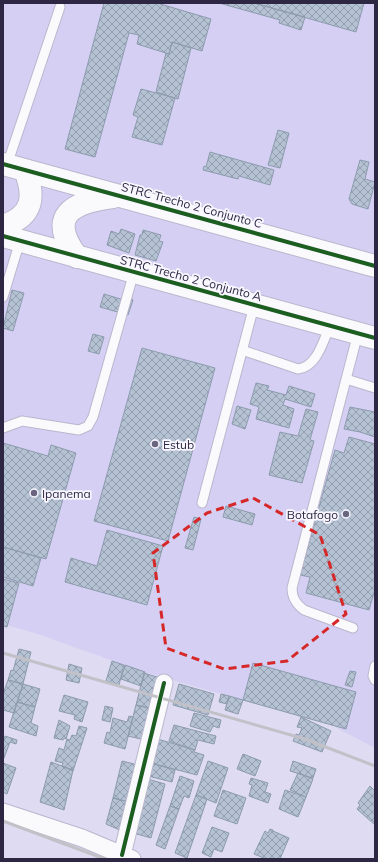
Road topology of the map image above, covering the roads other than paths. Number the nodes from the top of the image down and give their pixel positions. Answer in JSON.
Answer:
{"nodes":[{"id":1,"x":60,"y":7,"type":"dead end"},
{"id":2,"x":12,"y":166,"type":"edge"},
{"id":3,"x":122,"y":196,"type":"junction"},
{"id":4,"x":3,"y":226,"type":"edge"},
{"id":5,"x":11,"y":238,"type":"edge"},
{"id":6,"x":77,"y":257,"type":"junction"},
{"id":7,"x":375,"y":266,"type":"edge"},
{"id":8,"x":134,"y":272,"type":"junction"},
{"id":9,"x":3,"y":297,"type":"edge"},
{"id":10,"x":254,"y":306,"type":"junction"},
{"id":11,"x":330,"y":326,"type":"junction"},
{"id":12,"x":366,"y":335,"type":"edge"},
{"id":13,"x":242,"y":350,"type":"junction"},
{"id":14,"x":346,"y":379,"type":"junction"},
{"id":15,"x":375,"y":388,"type":"edge"},
{"id":16,"x":3,"y":428,"type":"edge"},
{"id":17,"x":202,"y":503,"type":"dead end"},
{"id":18,"x":353,"y":628,"type":"dead end"},
{"id":19,"x":375,"y":666,"type":"edge"},
{"id":20,"x":375,"y":680,"type":"edge"},
{"id":21,"x":164,"y":683,"type":"dead end"},
{"id":22,"x":3,"y":812,"type":"edge"},
{"id":23,"x":127,"y":857,"type":"edge"}],
"edges":[{"from":1,"to":2,"type":"lane"},
{"from":2,"to":3,"type":"street","name":"STRC Trecho 2 Conjunto C"},
{"from":2,"to":4,"type":"street"},
{"from":3,"to":6,"type":"street"},
{"from":3,"to":7,"type":"street","name":"STRC Trecho 2 Conjunto C"},
{"from":5,"to":6,"type":"street","name":"STRC Trecho 2 Conjunto A"},
{"from":5,"to":9,"type":"lane"},
{"from":6,"to":8,"type":"street","name":"STRC Trecho 2 Conjunto A"},
{"from":8,"to":10,"type":"street","name":"STRC Trecho 2 Conjunto A"},
{"from":8,"to":16,"type":"lane"},
{"from":10,"to":11,"type":"street","name":"STRC Trecho 2 Conjunto A"},
{"from":10,"to":13,"type":"lane"},
{"from":11,"to":12,"type":"street","name":"STRC Trecho 2 Conjunto A"},
{"from":11,"to":13,"type":"lane"},
{"from":12,"to":14,"type":"lane"},
{"from":13,"to":17,"type":"lane"},
{"from":14,"to":15,"type":"lane"},
{"from":14,"to":18,"type":"lane"},
{"from":19,"to":20,"type":"lane"},
{"from":21,"to":23,"type":"street"},
{"from":22,"to":23,"type":"street"}]}
